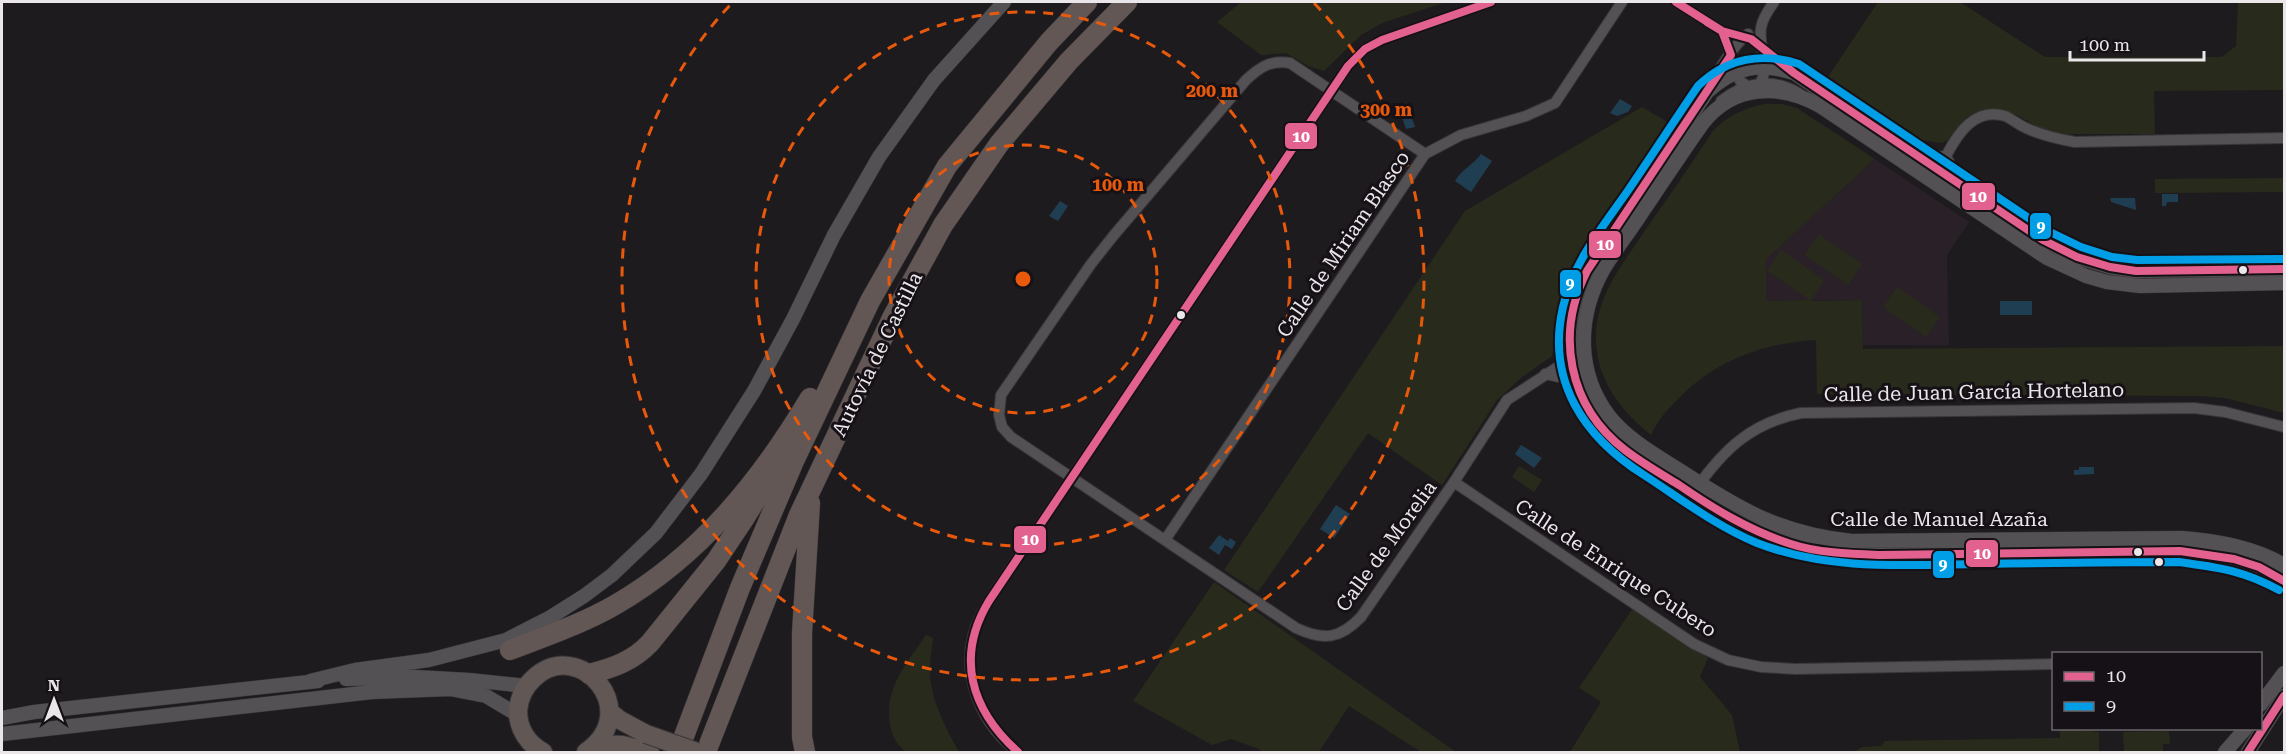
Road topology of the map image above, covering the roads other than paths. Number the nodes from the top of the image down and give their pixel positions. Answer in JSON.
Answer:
{"nodes":[{"id":1,"x":1004,"y":2,"type":"edge"},
{"id":2,"x":1087,"y":2,"type":"edge"},
{"id":3,"x":1127,"y":2,"type":"edge"},
{"id":4,"x":1491,"y":2,"type":"edge"},
{"id":5,"x":1622,"y":2,"type":"edge"},
{"id":6,"x":1677,"y":2,"type":"edge"},
{"id":7,"x":1774,"y":2,"type":"edge"},
{"id":8,"x":1761,"y":26,"type":"junction"},
{"id":9,"x":1722,"y":32,"type":"junction"},
{"id":10,"x":1744,"y":37,"type":"junction"},
{"id":11,"x":1760,"y":46,"type":"junction"},
{"id":12,"x":1731,"y":55,"type":"junction"},
{"id":13,"x":1764,"y":66,"type":"junction"},
{"id":14,"x":1736,"y":73,"type":"junction"},
{"id":15,"x":1794,"y":74,"type":"junction"},
{"id":16,"x":1759,"y":84,"type":"junction"},
{"id":17,"x":1330,"y":90,"type":"junction"},
{"id":18,"x":1746,"y":90,"type":"junction"},
{"id":19,"x":1707,"y":92,"type":"junction"},
{"id":20,"x":1805,"y":98,"type":"junction"},
{"id":21,"x":2284,"y":138,"type":"edge"},
{"id":22,"x":1425,"y":154,"type":"junction"},
{"id":23,"x":1894,"y":156,"type":"junction"},
{"id":24,"x":1946,"y":156,"type":"junction"},
{"id":25,"x":947,"y":166,"type":"junction"},
{"id":26,"x":1937,"y":168,"type":"junction"},
{"id":27,"x":1945,"y":189,"type":"junction"},
{"id":28,"x":2284,"y":269,"type":"edge"},
{"id":29,"x":2284,"y":283,"type":"edge"},
{"id":30,"x":1583,"y":348,"type":"junction"},
{"id":31,"x":1570,"y":359,"type":"junction"},
{"id":32,"x":1545,"y":374,"type":"junction"},
{"id":33,"x":821,"y":380,"type":"junction"},
{"id":34,"x":1578,"y":386,"type":"junction"},
{"id":35,"x":2284,"y":427,"type":"edge"},
{"id":36,"x":1071,"y":478,"type":"junction"},
{"id":37,"x":1454,"y":482,"type":"junction"},
{"id":38,"x":1696,"y":489,"type":"junction"},
{"id":39,"x":811,"y":491,"type":"junction"},
{"id":40,"x":1165,"y":540,"type":"junction"},
{"id":41,"x":2284,"y":565,"type":"edge"},
{"id":42,"x":2284,"y":580,"type":"edge"},
{"id":43,"x":510,"y":650,"type":"joint"},
{"id":44,"x":2052,"y":664,"type":"edge"},
{"id":45,"x":2284,"y":673,"type":"edge"},
{"id":46,"x":589,"y":674,"type":"junction"},
{"id":47,"x":349,"y":679,"type":"junction"},
{"id":48,"x":310,"y":681,"type":"junction"},
{"id":49,"x":526,"y":686,"type":"junction"},
{"id":50,"x":2284,"y":696,"type":"edge"},
{"id":51,"x":2262,"y":700,"type":"edge"},
{"id":52,"x":2275,"y":710,"type":"junction"},
{"id":53,"x":610,"y":712,"type":"junction"},
{"id":54,"x":518,"y":716,"type":"junction"},
{"id":55,"x":2,"y":718,"type":"edge"},
{"id":56,"x":2245,"y":730,"type":"edge"},
{"id":57,"x":2,"y":734,"type":"edge"},
{"id":58,"x":646,"y":746,"type":"edge"},
{"id":59,"x":591,"y":748,"type":"edge"},
{"id":60,"x":543,"y":753,"type":"edge"},
{"id":61,"x":678,"y":753,"type":"edge"},
{"id":62,"x":697,"y":753,"type":"edge"},
{"id":63,"x":706,"y":753,"type":"edge"},
{"id":64,"x":805,"y":753,"type":"edge"},
{"id":65,"x":1018,"y":753,"type":"edge"},
{"id":66,"x":2225,"y":753,"type":"edge"},
{"id":67,"x":2248,"y":753,"type":"edge"}],
"edges":[{"from":1,"to":48,"type":"street"},
{"from":2,"to":25,"type":"highway","name":"Autovía de Castilla"},
{"from":3,"to":39,"type":"highway","name":"Autovía de Castilla"},
{"from":4,"to":17,"type":"street"},
{"from":5,"to":22,"type":"street","name":"Calle de Miriam Blasco"},
{"from":6,"to":9,"type":"street"},
{"from":7,"to":8,"type":"street"},
{"from":8,"to":10,"type":"street"},
{"from":8,"to":11,"type":"street"},
{"from":9,"to":10,"type":"street"},
{"from":9,"to":12,"type":"street"},
{"from":10,"to":11,"type":"street"},
{"from":10,"to":12,"type":"street","name":"Calle de Manuel Azaña"},
{"from":11,"to":13,"type":"street"},
{"from":11,"to":15,"type":"street"},
{"from":12,"to":14,"type":"street"},
{"from":12,"to":19,"type":"street","name":"Calle de Manuel Azaña"},
{"from":13,"to":14,"type":"street"},
{"from":13,"to":15,"type":"street"},
{"from":13,"to":16,"type":"street"},
{"from":14,"to":18,"type":"street"},
{"from":14,"to":19,"type":"street","name":"Calle de Manuel Azaña"},
{"from":15,"to":26,"type":"street"},
{"from":16,"to":18,"type":"street"},
{"from":16,"to":20,"type":"street"},
{"from":17,"to":22,"type":"street"},
{"from":17,"to":36,"type":"street"},
{"from":17,"to":36,"type":"street","name":"Calle de Morelia"},
{"from":18,"to":20,"type":"street"},
{"from":18,"to":30,"type":"street","name":"Calle de Manuel Azaña"},
{"from":19,"to":31,"type":"street","name":"Calle de Manuel Azaña"},
{"from":20,"to":23,"type":"street"},
{"from":21,"to":24,"type":"street"},
{"from":22,"to":40,"type":"street","name":"Calle de Miriam Blasco"},
{"from":23,"to":26,"type":"street"},
{"from":23,"to":27,"type":"street"},
{"from":24,"to":26,"type":"street"},
{"from":24,"to":26,"type":"street"},
{"from":25,"to":33,"type":"highway"},
{"from":25,"to":61,"type":"highway","name":"Autovía de Castilla"},
{"from":26,"to":27,"type":"street"},
{"from":26,"to":28,"type":"street"},
{"from":27,"to":29,"type":"street"},
{"from":30,"to":31,"type":"street","name":"Calle de Morelia"},
{"from":30,"to":38,"type":"street","name":"Calle de Manuel Azaña"},
{"from":31,"to":32,"type":"street","name":"Calle de Morelia"},
{"from":31,"to":34,"type":"street","name":"Calle de Manuel Azaña"},
{"from":32,"to":34,"type":"street"},
{"from":32,"to":37,"type":"street","name":"Calle de Morelia"},
{"from":33,"to":43,"type":"highway"},
{"from":33,"to":46,"type":"highway"},
{"from":34,"to":38,"type":"street","name":"Calle de Manuel Azaña"},
{"from":35,"to":38,"type":"street","name":"Calle de Juan García Hortelano"},
{"from":36,"to":40,"type":"street","name":"Calle de Morelia"},
{"from":36,"to":65,"type":"street"},
{"from":37,"to":40,"type":"street","name":"Calle de Morelia"},
{"from":37,"to":44,"type":"street","name":"Calle de Enrique Cubero"},
{"from":38,"to":41,"type":"street","name":"Calle de Manuel Azaña"},
{"from":38,"to":42,"type":"street","name":"Calle de Manuel Azaña"},
{"from":39,"to":63,"type":"highway","name":"Autovía de Castilla"},
{"from":39,"to":64,"type":"highway"},
{"from":43,"to":47,"type":"street"},
{"from":45,"to":51,"type":"street"},
{"from":46,"to":49,"type":"highway"},
{"from":46,"to":53,"type":"highway"},
{"from":47,"to":48,"type":"street"},
{"from":47,"to":49,"type":"street"},
{"from":48,"to":55,"type":"street"},
{"from":49,"to":54,"type":"highway"},
{"from":50,"to":52,"type":"street"},
{"from":51,"to":52,"type":"street"},
{"from":52,"to":67,"type":"street"},
{"from":53,"to":58,"type":"highway"},
{"from":53,"to":59,"type":"highway"},
{"from":54,"to":57,"type":"street"},
{"from":54,"to":60,"type":"highway"},
{"from":56,"to":66,"type":"street"},
{"from":58,"to":59,"type":"highway"},
{"from":58,"to":62,"type":"highway","bridge":true}]}
